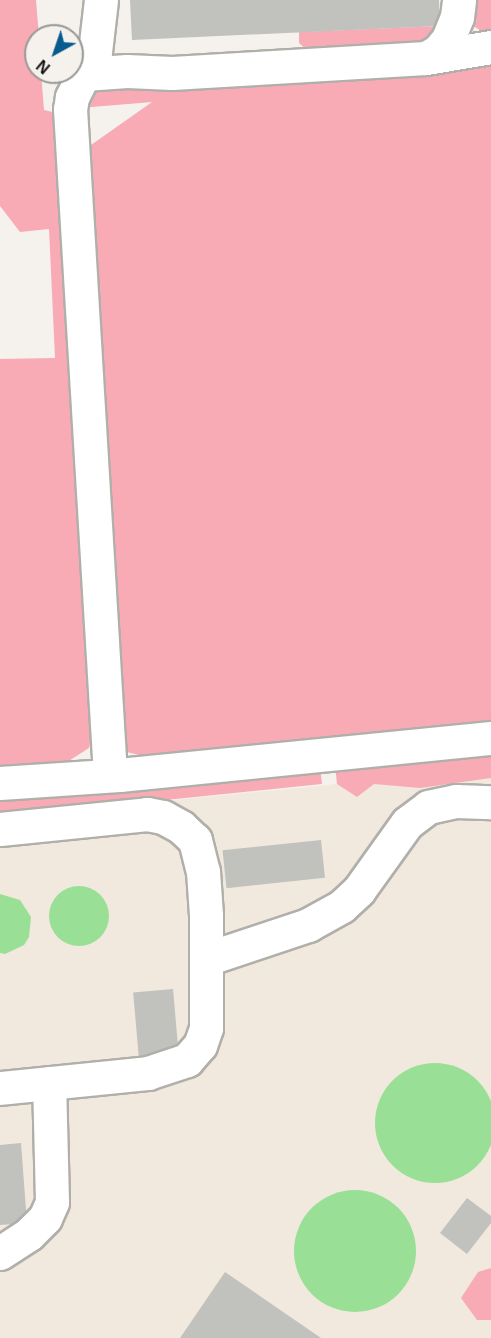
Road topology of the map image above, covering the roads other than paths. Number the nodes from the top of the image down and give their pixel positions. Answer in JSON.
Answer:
{"nodes":[{"id":1,"x":101,"y":0,"type":"edge"},
{"id":2,"x":459,"y":0,"type":"edge"},
{"id":3,"x":491,"y":46,"type":"edge"},
{"id":4,"x":426,"y":58,"type":"junction"},
{"id":5,"x":84,"y":74,"type":"joint"},
{"id":6,"x":79,"y":84,"type":"edge"},
{"id":7,"x":491,"y":738,"type":"edge"},
{"id":8,"x":110,"y":775,"type":"junction"},
{"id":9,"x":0,"y":783,"type":"edge"},
{"id":10,"x":491,"y":802,"type":"edge"},
{"id":11,"x":0,"y":829,"type":"edge"},
{"id":12,"x":206,"y":959,"type":"junction"},
{"id":13,"x":49,"y":1083,"type":"junction"},
{"id":14,"x":0,"y":1088,"type":"edge"},
{"id":15,"x":0,"y":1253,"type":"edge"}],
"edges":[{"from":1,"to":5,"type":"street"},
{"from":2,"to":4,"type":"street"},
{"from":3,"to":4,"type":"street"},
{"from":4,"to":5,"type":"street"},
{"from":6,"to":8,"type":"street"},
{"from":7,"to":8,"type":"street"},
{"from":8,"to":9,"type":"street"},
{"from":10,"to":12,"type":"street"},
{"from":11,"to":12,"type":"street"},
{"from":12,"to":13,"type":"street"},
{"from":13,"to":14,"type":"street"},
{"from":13,"to":15,"type":"street"}]}
